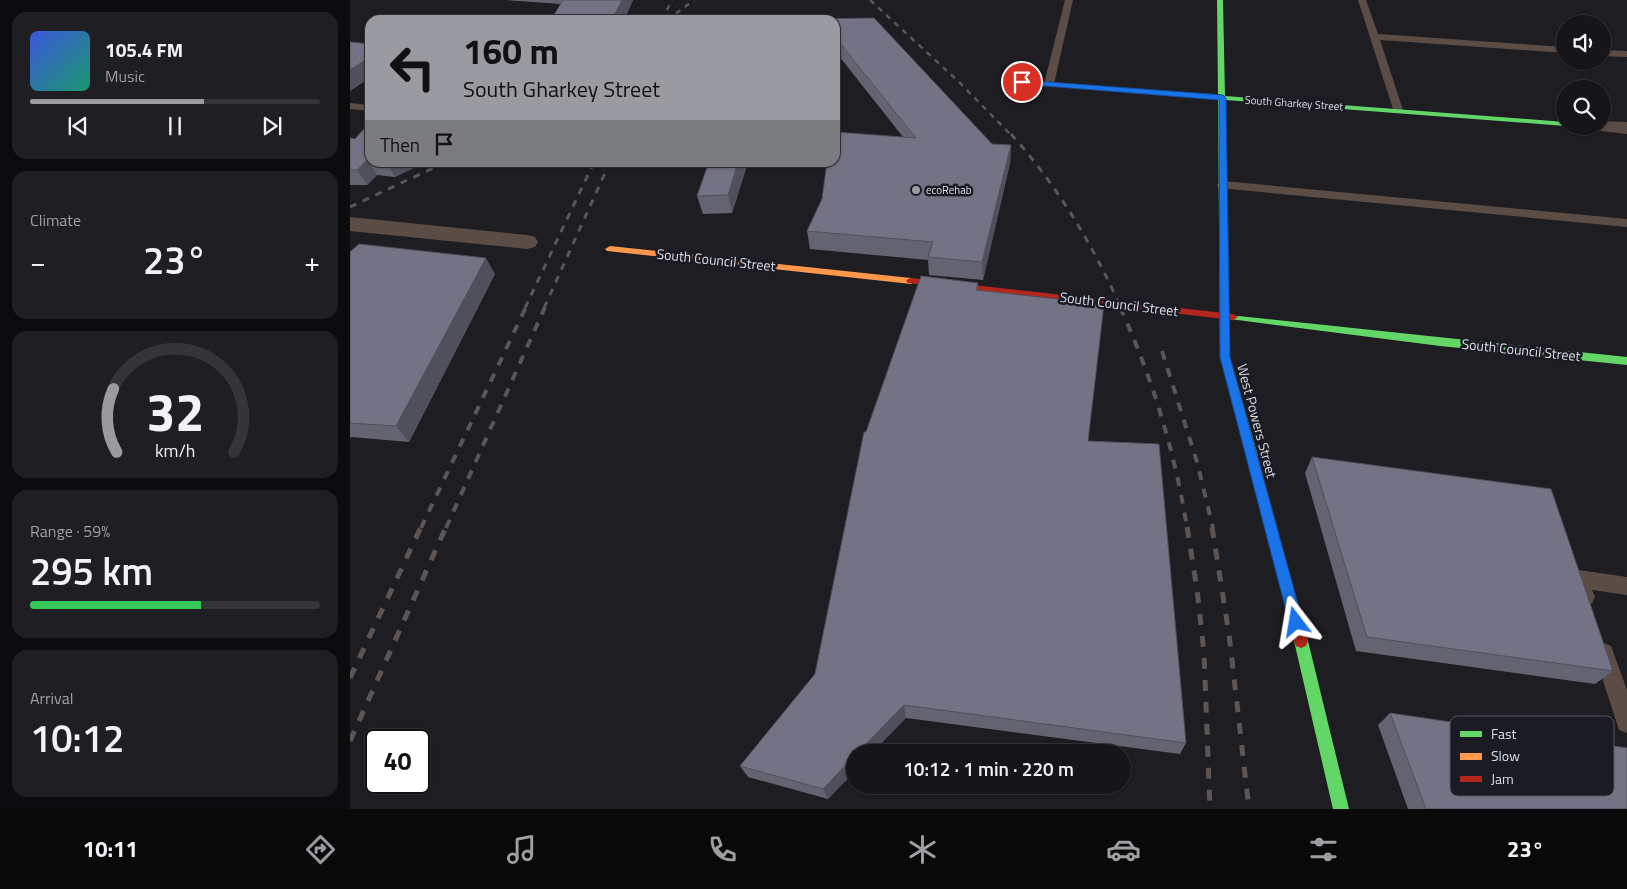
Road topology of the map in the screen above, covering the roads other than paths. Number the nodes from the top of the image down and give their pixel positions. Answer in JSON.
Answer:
{"nodes":[{"id":1,"x":1070,"y":0,"type":"edge"},
{"id":2,"x":1220,"y":0,"type":"edge"},
{"id":3,"x":1362,"y":0,"type":"edge"},
{"id":4,"x":1375,"y":37,"type":"junction"},
{"id":5,"x":1556,"y":49,"type":"edge"},
{"id":6,"x":1611,"y":53,"type":"edge"},
{"id":7,"x":1627,"y":54,"type":"edge"},
{"id":8,"x":1022,"y":82,"type":"dead end"},
{"id":9,"x":1049,"y":84,"type":"junction"},
{"id":10,"x":1223,"y":98,"type":"junction"},
{"id":11,"x":350,"y":106,"type":"edge"},
{"id":12,"x":365,"y":108,"type":"edge"},
{"id":13,"x":1398,"y":110,"type":"junction"},
{"id":14,"x":1556,"y":123,"type":"edge"},
{"id":15,"x":1611,"y":127,"type":"edge"},
{"id":16,"x":1627,"y":128,"type":"edge"},
{"id":17,"x":1223,"y":185,"type":"junction"},
{"id":18,"x":1627,"y":223,"type":"edge"},
{"id":19,"x":350,"y":224,"type":"edge"},
{"id":20,"x":527,"y":242,"type":"dead end"},
{"id":21,"x":610,"y":249,"type":"dead end"},
{"id":22,"x":1226,"y":317,"type":"junction"},
{"id":23,"x":1627,"y":361,"type":"edge"},
{"id":24,"x":1627,"y":586,"type":"edge"},
{"id":25,"x":1627,"y":722,"type":"edge"},
{"id":26,"x":1341,"y":809,"type":"edge"}],
"edges":[{"from":1,"to":9,"type":"lane"},
{"from":2,"to":10,"type":"street","name":"West Powers Street"},
{"from":3,"to":4,"type":"lane"},
{"from":4,"to":5,"type":"lane"},
{"from":4,"to":13,"type":"lane"},
{"from":6,"to":7,"type":"lane"},
{"from":8,"to":9,"type":"street","name":"South Gharkey Street"},
{"from":9,"to":10,"type":"street","name":"South Gharkey Street"},
{"from":10,"to":13,"type":"street","name":"South Gharkey Street"},
{"from":10,"to":17,"type":"street","name":"West Powers Street"},
{"from":11,"to":12,"type":"lane"},
{"from":13,"to":14,"type":"street","name":"South Gharkey Street"},
{"from":15,"to":16,"type":"street"},
{"from":17,"to":18,"type":"lane"},
{"from":17,"to":22,"type":"street","name":"West Powers Street"},
{"from":19,"to":20,"type":"street"},
{"from":21,"to":22,"type":"street","name":"South Council Street"},
{"from":22,"to":23,"type":"street","name":"South Council Street"},
{"from":22,"to":26,"type":"street","name":"West Powers Street"},
{"from":24,"to":25,"type":"lane"}]}
